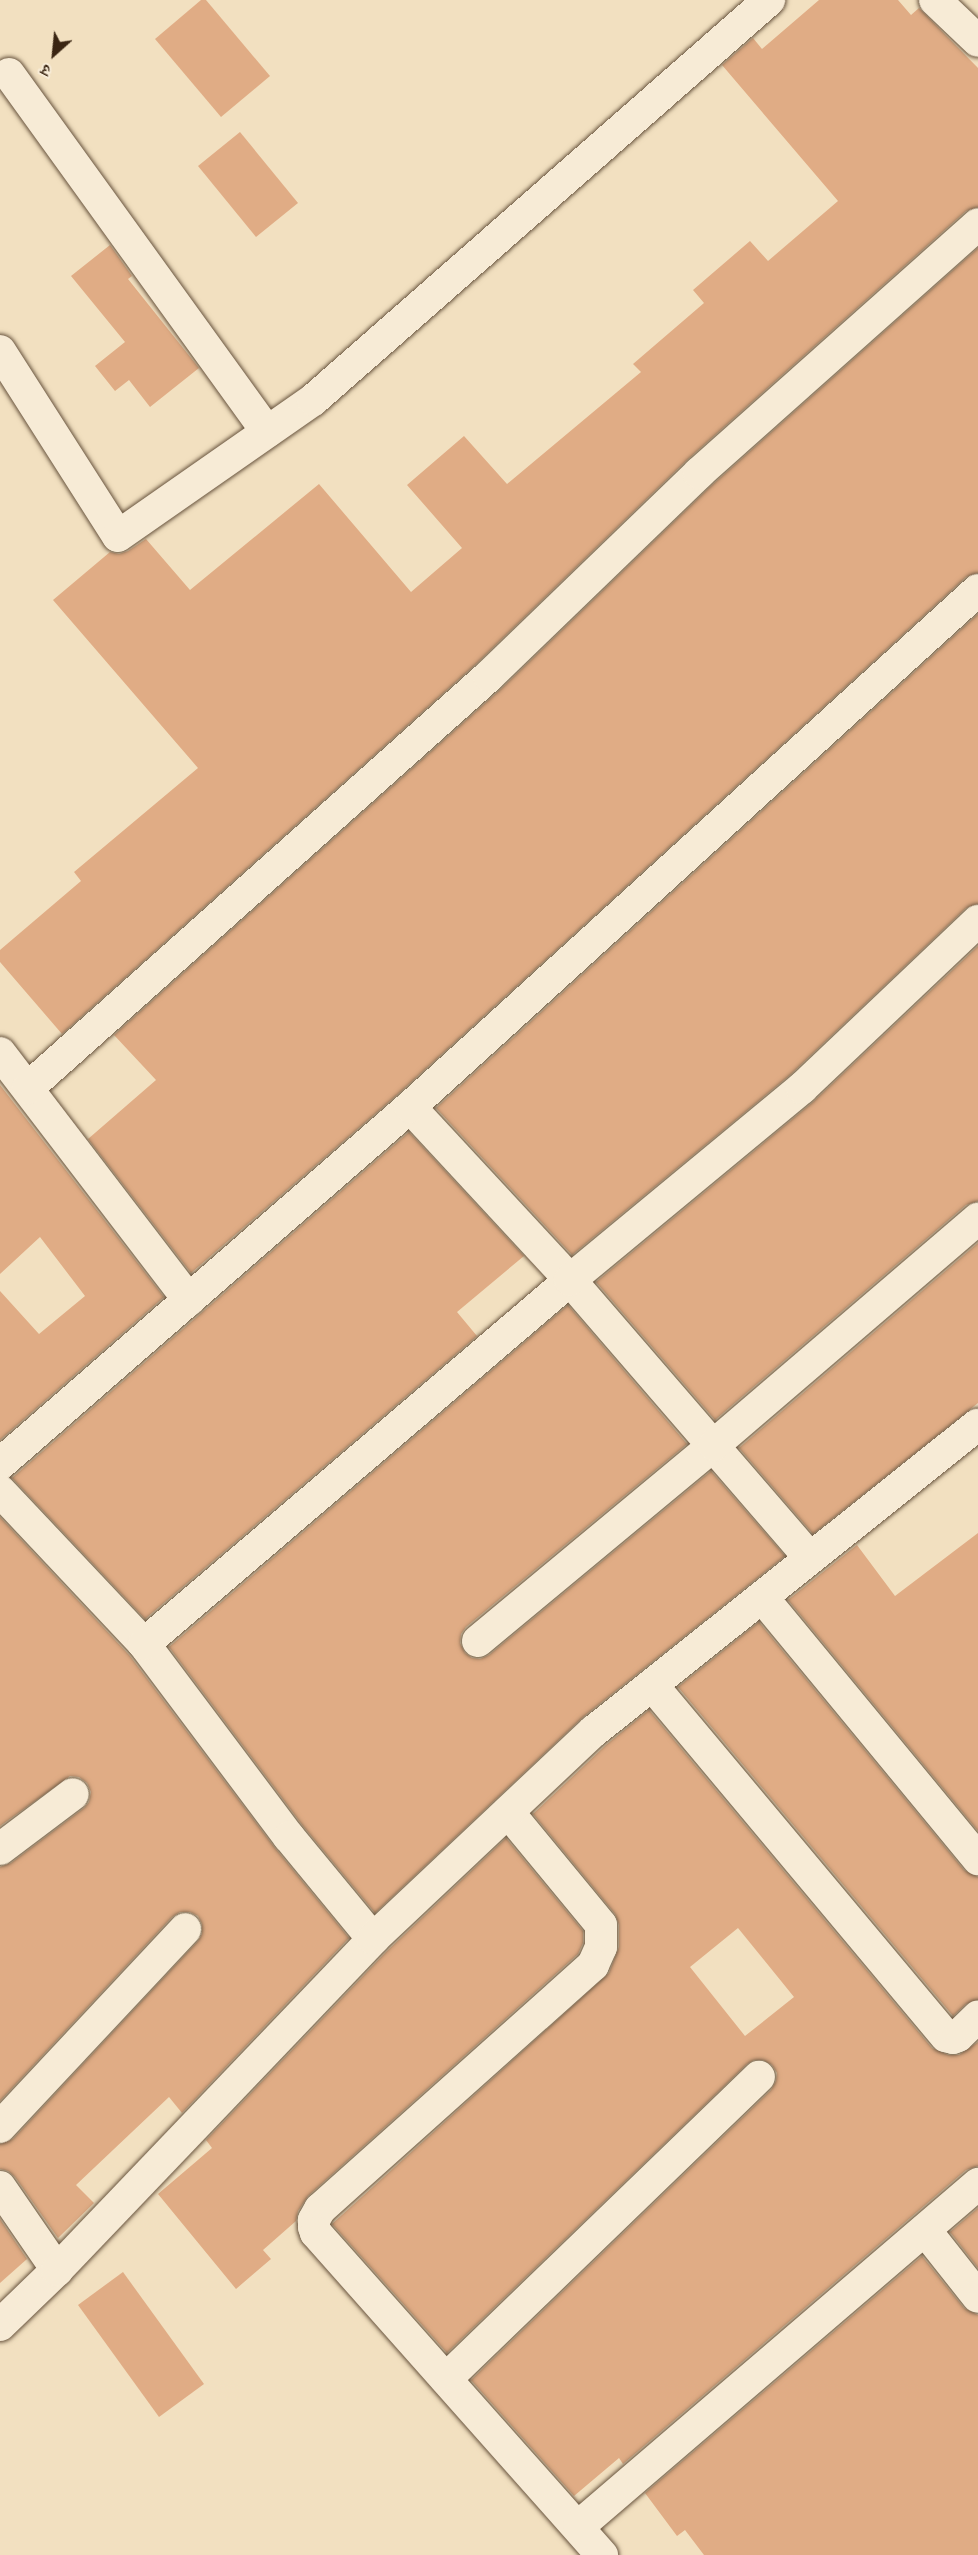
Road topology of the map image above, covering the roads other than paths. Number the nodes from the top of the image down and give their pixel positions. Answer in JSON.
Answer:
{"nodes":[{"id":1,"x":769,"y":0,"type":"edge"},
{"id":2,"x":935,"y":0,"type":"edge"},
{"id":3,"x":978,"y":41,"type":"edge"},
{"id":4,"x":9,"y":74,"type":"dead end"},
{"id":5,"x":978,"y":224,"type":"edge"},
{"id":6,"x":0,"y":351,"type":"edge"},
{"id":7,"x":267,"y":432,"type":"junction"},
{"id":8,"x":978,"y":590,"type":"edge"},
{"id":9,"x":978,"y":921,"type":"edge"},
{"id":10,"x":0,"y":1053,"type":"edge"},
{"id":11,"x":28,"y":1088,"type":"junction"},
{"id":12,"x":410,"y":1107,"type":"junction"},
{"id":13,"x":978,"y":1219,"type":"edge"},
{"id":14,"x":570,"y":1280,"type":"junction"},
{"id":15,"x":189,"y":1300,"type":"junction"},
{"id":16,"x":975,"y":1434,"type":"edge"},
{"id":17,"x":714,"y":1445,"type":"junction"},
{"id":18,"x":0,"y":1464,"type":"edge"},
{"id":19,"x":0,"y":1491,"type":"edge"},
{"id":20,"x":810,"y":1558,"type":"junction"},
{"id":21,"x":762,"y":1597,"type":"junction"},
{"id":22,"x":478,"y":1641,"type":"dead end"},
{"id":23,"x":144,"y":1644,"type":"junction"},
{"id":24,"x":652,"y":1685,"type":"junction"},
{"id":25,"x":73,"y":1794,"type":"dead end"},
{"id":26,"x":508,"y":1812,"type":"junction"},
{"id":27,"x":2,"y":1844,"type":"edge"},
{"id":28,"x":978,"y":1859,"type":"edge"},
{"id":29,"x":185,"y":1929,"type":"dead end"},
{"id":30,"x":373,"y":1939,"type":"junction"},
{"id":31,"x":978,"y":2017,"type":"edge"},
{"id":32,"x":759,"y":2077,"type":"dead end"},
{"id":33,"x":0,"y":2127,"type":"edge"},
{"id":34,"x":978,"y":2184,"type":"edge"},
{"id":35,"x":0,"y":2187,"type":"edge"},
{"id":36,"x":925,"y":2230,"type":"junction"},
{"id":37,"x":57,"y":2270,"type":"junction"},
{"id":38,"x":978,"y":2297,"type":"edge"},
{"id":39,"x":0,"y":2325,"type":"edge"},
{"id":40,"x":446,"y":2379,"type":"junction"},
{"id":41,"x":579,"y":2526,"type":"junction"},
{"id":42,"x":602,"y":2555,"type":"edge"}],
"edges":[{"from":1,"to":7,"type":"street"},
{"from":2,"to":3,"type":"street"},
{"from":4,"to":7,"type":"street"},
{"from":5,"to":11,"type":"street"},
{"from":6,"to":7,"type":"street"},
{"from":8,"to":12,"type":"street"},
{"from":9,"to":14,"type":"street"},
{"from":10,"to":11,"type":"street"},
{"from":11,"to":15,"type":"street"},
{"from":12,"to":14,"type":"street"},
{"from":12,"to":15,"type":"street"},
{"from":13,"to":17,"type":"street"},
{"from":14,"to":17,"type":"street"},
{"from":14,"to":23,"type":"street"},
{"from":15,"to":18,"type":"street"},
{"from":16,"to":20,"type":"street"},
{"from":17,"to":20,"type":"street"},
{"from":17,"to":22,"type":"street"},
{"from":19,"to":23,"type":"street"},
{"from":20,"to":21,"type":"street"},
{"from":21,"to":24,"type":"street"},
{"from":21,"to":28,"type":"street"},
{"from":23,"to":30,"type":"street"},
{"from":24,"to":26,"type":"street"},
{"from":24,"to":31,"type":"street"},
{"from":25,"to":27,"type":"street"},
{"from":26,"to":30,"type":"street"},
{"from":26,"to":40,"type":"street"},
{"from":29,"to":33,"type":"street"},
{"from":30,"to":37,"type":"street"},
{"from":32,"to":40,"type":"street"},
{"from":34,"to":36,"type":"street"},
{"from":35,"to":37,"type":"street"},
{"from":36,"to":38,"type":"street"},
{"from":36,"to":41,"type":"street"},
{"from":37,"to":39,"type":"street"},
{"from":40,"to":41,"type":"street"},
{"from":41,"to":42,"type":"street"}]}
